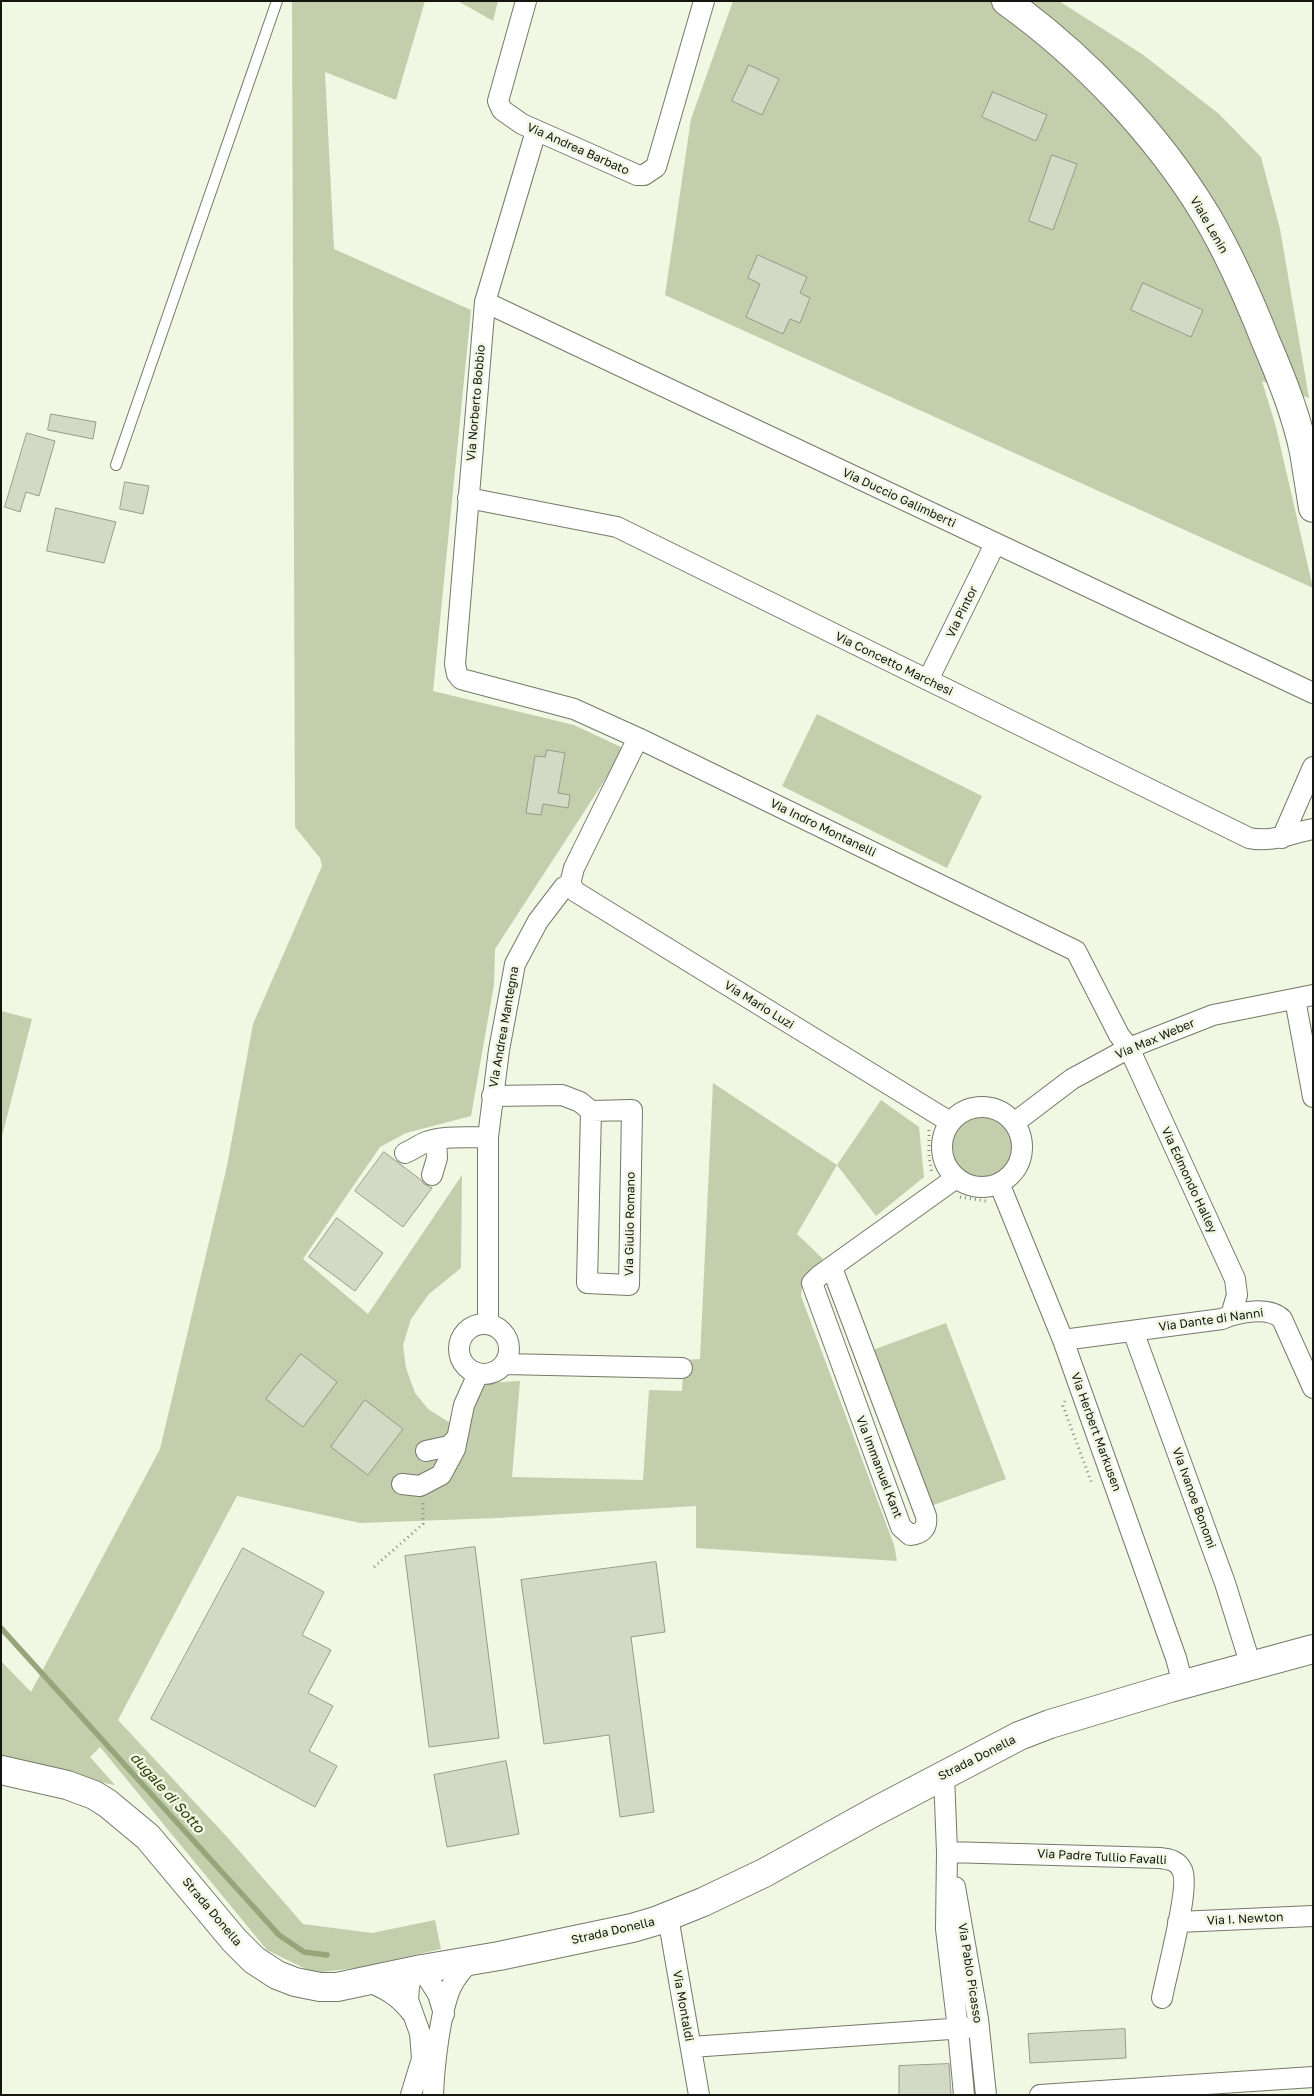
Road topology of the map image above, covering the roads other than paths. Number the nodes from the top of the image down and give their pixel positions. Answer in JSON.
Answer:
{"nodes":[{"id":1,"x":277,"y":1,"type":"edge"},
{"id":2,"x":526,"y":1,"type":"edge"},
{"id":3,"x":704,"y":1,"type":"edge"},
{"id":4,"x":1006,"y":1,"type":"edge"},
{"id":5,"x":536,"y":131,"type":"junction"},
{"id":6,"x":485,"y":302,"type":"junction"},
{"id":7,"x":116,"y":465,"type":"dead end"},
{"id":8,"x":468,"y":498,"type":"junction"},
{"id":9,"x":1313,"y":508,"type":"edge"},
{"id":10,"x":995,"y":544,"type":"junction"},
{"id":11,"x":462,"y":679,"type":"joint"},
{"id":12,"x":928,"y":680,"type":"junction"},
{"id":13,"x":1313,"y":693,"type":"edge"},
{"id":14,"x":638,"y":738,"type":"junction"},
{"id":15,"x":1313,"y":767,"type":"edge"},
{"id":16,"x":1313,"y":829,"type":"edge"},
{"id":17,"x":1282,"y":838,"type":"junction"},
{"id":18,"x":570,"y":884,"type":"junction"},
{"id":19,"x":1304,"y":997,"type":"edge"},
{"id":20,"x":1129,"y":1048,"type":"junction"},
{"id":21,"x":492,"y":1096,"type":"junction"},
{"id":22,"x":1313,"y":1097,"type":"edge"},
{"id":23,"x":591,"y":1111,"type":"junction"},
{"id":24,"x":950,"y":1122,"type":"junction"},
{"id":25,"x":1014,"y":1123,"type":"junction"},
{"id":26,"x":488,"y":1137,"type":"junction"},
{"id":27,"x":436,"y":1140,"type":"junction"},
{"id":28,"x":405,"y":1153,"type":"dead end"},
{"id":29,"x":432,"y":1175,"type":"dead end"},
{"id":30,"x":941,"y":1179,"type":"junction"},
{"id":31,"x":999,"y":1184,"type":"junction"},
{"id":32,"x":832,"y":1268,"type":"junction"},
{"id":33,"x":1235,"y":1282,"type":"junction"},
{"id":34,"x":1269,"y":1312,"type":"junction"},
{"id":35,"x":1231,"y":1315,"type":"junction"},
{"id":36,"x":488,"y":1323,"type":"junction"},
{"id":37,"x":1134,"y":1331,"type":"junction"},
{"id":38,"x":1063,"y":1340,"type":"junction"},
{"id":39,"x":505,"y":1364,"type":"junction"},
{"id":40,"x":682,"y":1368,"type":"dead end"},
{"id":41,"x":478,"y":1374,"type":"junction"},
{"id":42,"x":1313,"y":1388,"type":"edge"},
{"id":43,"x":457,"y":1438,"type":"junction"},
{"id":44,"x":426,"y":1451,"type":"dead end"},
{"id":45,"x":411,"y":1485,"type":"road end"},
{"id":46,"x":1313,"y":1649,"type":"edge"},
{"id":47,"x":1313,"y":1654,"type":"edge"},
{"id":48,"x":1251,"y":1666,"type":"junction"},
{"id":49,"x":1183,"y":1684,"type":"junction"},
{"id":50,"x":1,"y":1770,"type":"edge"},
{"id":51,"x":944,"y":1775,"type":"junction"},
{"id":52,"x":947,"y":1852,"type":"junction"},
{"id":53,"x":1313,"y":1916,"type":"edge"},
{"id":54,"x":668,"y":1917,"type":"junction"},
{"id":55,"x":1178,"y":1922,"type":"junction"},
{"id":56,"x":472,"y":1960,"type":"junction"},
{"id":57,"x":418,"y":1970,"type":"junction"},
{"id":58,"x":365,"y":1980,"type":"junction"},
{"id":59,"x":1162,"y":1998,"type":"dead end"},
{"id":60,"x":411,"y":2012,"type":"junction"},
{"id":61,"x":444,"y":2014,"type":"junction"},
{"id":62,"x":979,"y":2027,"type":"junction"},
{"id":63,"x":950,"y":2030,"type":"junction"},
{"id":64,"x":691,"y":2048,"type":"junction"},
{"id":65,"x":1313,"y":2077,"type":"edge"},
{"id":66,"x":410,"y":2095,"type":"edge"},
{"id":67,"x":433,"y":2095,"type":"edge"},
{"id":68,"x":698,"y":2095,"type":"edge"},
{"id":69,"x":964,"y":2095,"type":"edge"},
{"id":70,"x":976,"y":2095,"type":"edge"},
{"id":71,"x":986,"y":2095,"type":"edge"},
{"id":72,"x":1040,"y":2095,"type":"edge"}],
"edges":[{"from":1,"to":7,"type":"lane"},
{"from":2,"to":5,"type":"street","name":"Via Andrea Barbato"},
{"from":3,"to":5,"type":"street","name":"Via Andrea Barbato"},
{"from":4,"to":9,"type":"street","name":"Viale Lenin"},
{"from":5,"to":6,"type":"street","name":"Via Norberto Bobbio"},
{"from":6,"to":8,"type":"street","name":"Via Norberto Bobbio"},
{"from":6,"to":10,"type":"street","name":"Via Duccio Galimberti"},
{"from":8,"to":11,"type":"street","name":"Via Norberto Bobbio"},
{"from":8,"to":12,"type":"street","name":"Via Concetto Marchesi"},
{"from":10,"to":12,"type":"street","name":"Via Pintor"},
{"from":10,"to":13,"type":"street","name":"Via Duccio Galimberti"},
{"from":11,"to":14,"type":"street","name":"Via Indro Montanelli"},
{"from":12,"to":17,"type":"street","name":"Via Concetto Marchesi"},
{"from":14,"to":18,"type":"street","name":"Via Andrea Mantegna"},
{"from":14,"to":20,"type":"street","name":"Via Indro Montanelli"},
{"from":15,"to":17,"type":"street"},
{"from":16,"to":17,"type":"street","name":"Via Concetto Marchesi"},
{"from":18,"to":21,"type":"street","name":"Via Andrea Mantegna"},
{"from":18,"to":24,"type":"street","name":"Via Mario Luzi"},
{"from":19,"to":20,"type":"street","name":"Via Max Weber"},
{"from":19,"to":22,"type":"street"},
{"from":20,"to":25,"type":"street","name":"Via Max Weber"},
{"from":20,"to":33,"type":"street","name":"Via Edmondo Halley"},
{"from":21,"to":23,"type":"street"},
{"from":21,"to":26,"type":"street","name":"Via Andrea Mantegna"},
{"from":23,"to":23,"type":"street","name":"Via Giulio Romano"},
{"from":24,"to":25,"type":"street"},
{"from":24,"to":30,"type":"street"},
{"from":25,"to":31,"type":"street"},
{"from":26,"to":27,"type":"street"},
{"from":26,"to":36,"type":"street","name":"Via Andrea Mantegna"},
{"from":27,"to":28,"type":"street"},
{"from":27,"to":29,"type":"street"},
{"from":30,"to":31,"type":"street"},
{"from":30,"to":32,"type":"street","name":"Via Immanuel Kant"},
{"from":31,"to":38,"type":"street","name":"Via Herbert Markusen"},
{"from":32,"to":32,"type":"street","name":"Via Immanuel Kant"},
{"from":33,"to":34,"type":"street"},
{"from":33,"to":35,"type":"street","name":"Via Edmondo Halley"},
{"from":34,"to":35,"type":"street","name":"Via Dante di Nanni"},
{"from":34,"to":42,"type":"street","name":"Via Dante di Nanni"},
{"from":35,"to":37,"type":"street","name":"Via Dante di Nanni"},
{"from":36,"to":39,"type":"street"},
{"from":36,"to":41,"type":"street"},
{"from":37,"to":38,"type":"street","name":"Via Dante di Nanni"},
{"from":37,"to":48,"type":"street","name":"Via Ivanoe Bonomi"},
{"from":38,"to":49,"type":"street","name":"Via Herbert Markusen"},
{"from":39,"to":40,"type":"street"},
{"from":39,"to":41,"type":"street"},
{"from":41,"to":43,"type":"street"},
{"from":43,"to":44,"type":"street"},
{"from":43,"to":45,"type":"street"},
{"from":46,"to":47,"type":"street"},
{"from":46,"to":48,"type":"street","name":"Strada Donella"},
{"from":48,"to":49,"type":"street","name":"Strada Donella"},
{"from":49,"to":51,"type":"street","name":"Strada Donella"},
{"from":50,"to":58,"type":"street","name":"Strada Donella"},
{"from":51,"to":52,"type":"street","name":"Via Pablo Picasso"},
{"from":51,"to":54,"type":"street","name":"Strada Donella"},
{"from":52,"to":55,"type":"street","name":"Via Padre Tullio Favalli"},
{"from":52,"to":62,"type":"street","name":"Via Pablo Picasso"},
{"from":52,"to":63,"type":"street","name":"Via Pablo Picasso"},
{"from":53,"to":55,"type":"street","name":"Via I. Newton"},
{"from":54,"to":56,"type":"street","name":"Strada Donella"},
{"from":54,"to":64,"type":"street","name":"Via Montaldi"},
{"from":55,"to":59,"type":"street","name":"Via Padre Tullio Favalli"},
{"from":56,"to":57,"type":"street","name":"Strada Donella"},
{"from":56,"to":61,"type":"street"},
{"from":57,"to":58,"type":"street","name":"Strada Donella"},
{"from":57,"to":60,"type":"street"},
{"from":57,"to":61,"type":"street"},
{"from":58,"to":60,"type":"street"},
{"from":60,"to":66,"type":"street"},
{"from":61,"to":67,"type":"street"},
{"from":62,"to":63,"type":"street"},
{"from":62,"to":71,"type":"street","name":"Via Pablo Picasso"},
{"from":63,"to":64,"type":"street"},
{"from":63,"to":69,"type":"street","name":"Via Pablo Picasso"},
{"from":63,"to":70,"type":"street"},
{"from":64,"to":68,"type":"street","name":"Via Montaldi"},
{"from":65,"to":72,"type":"street"}]}
